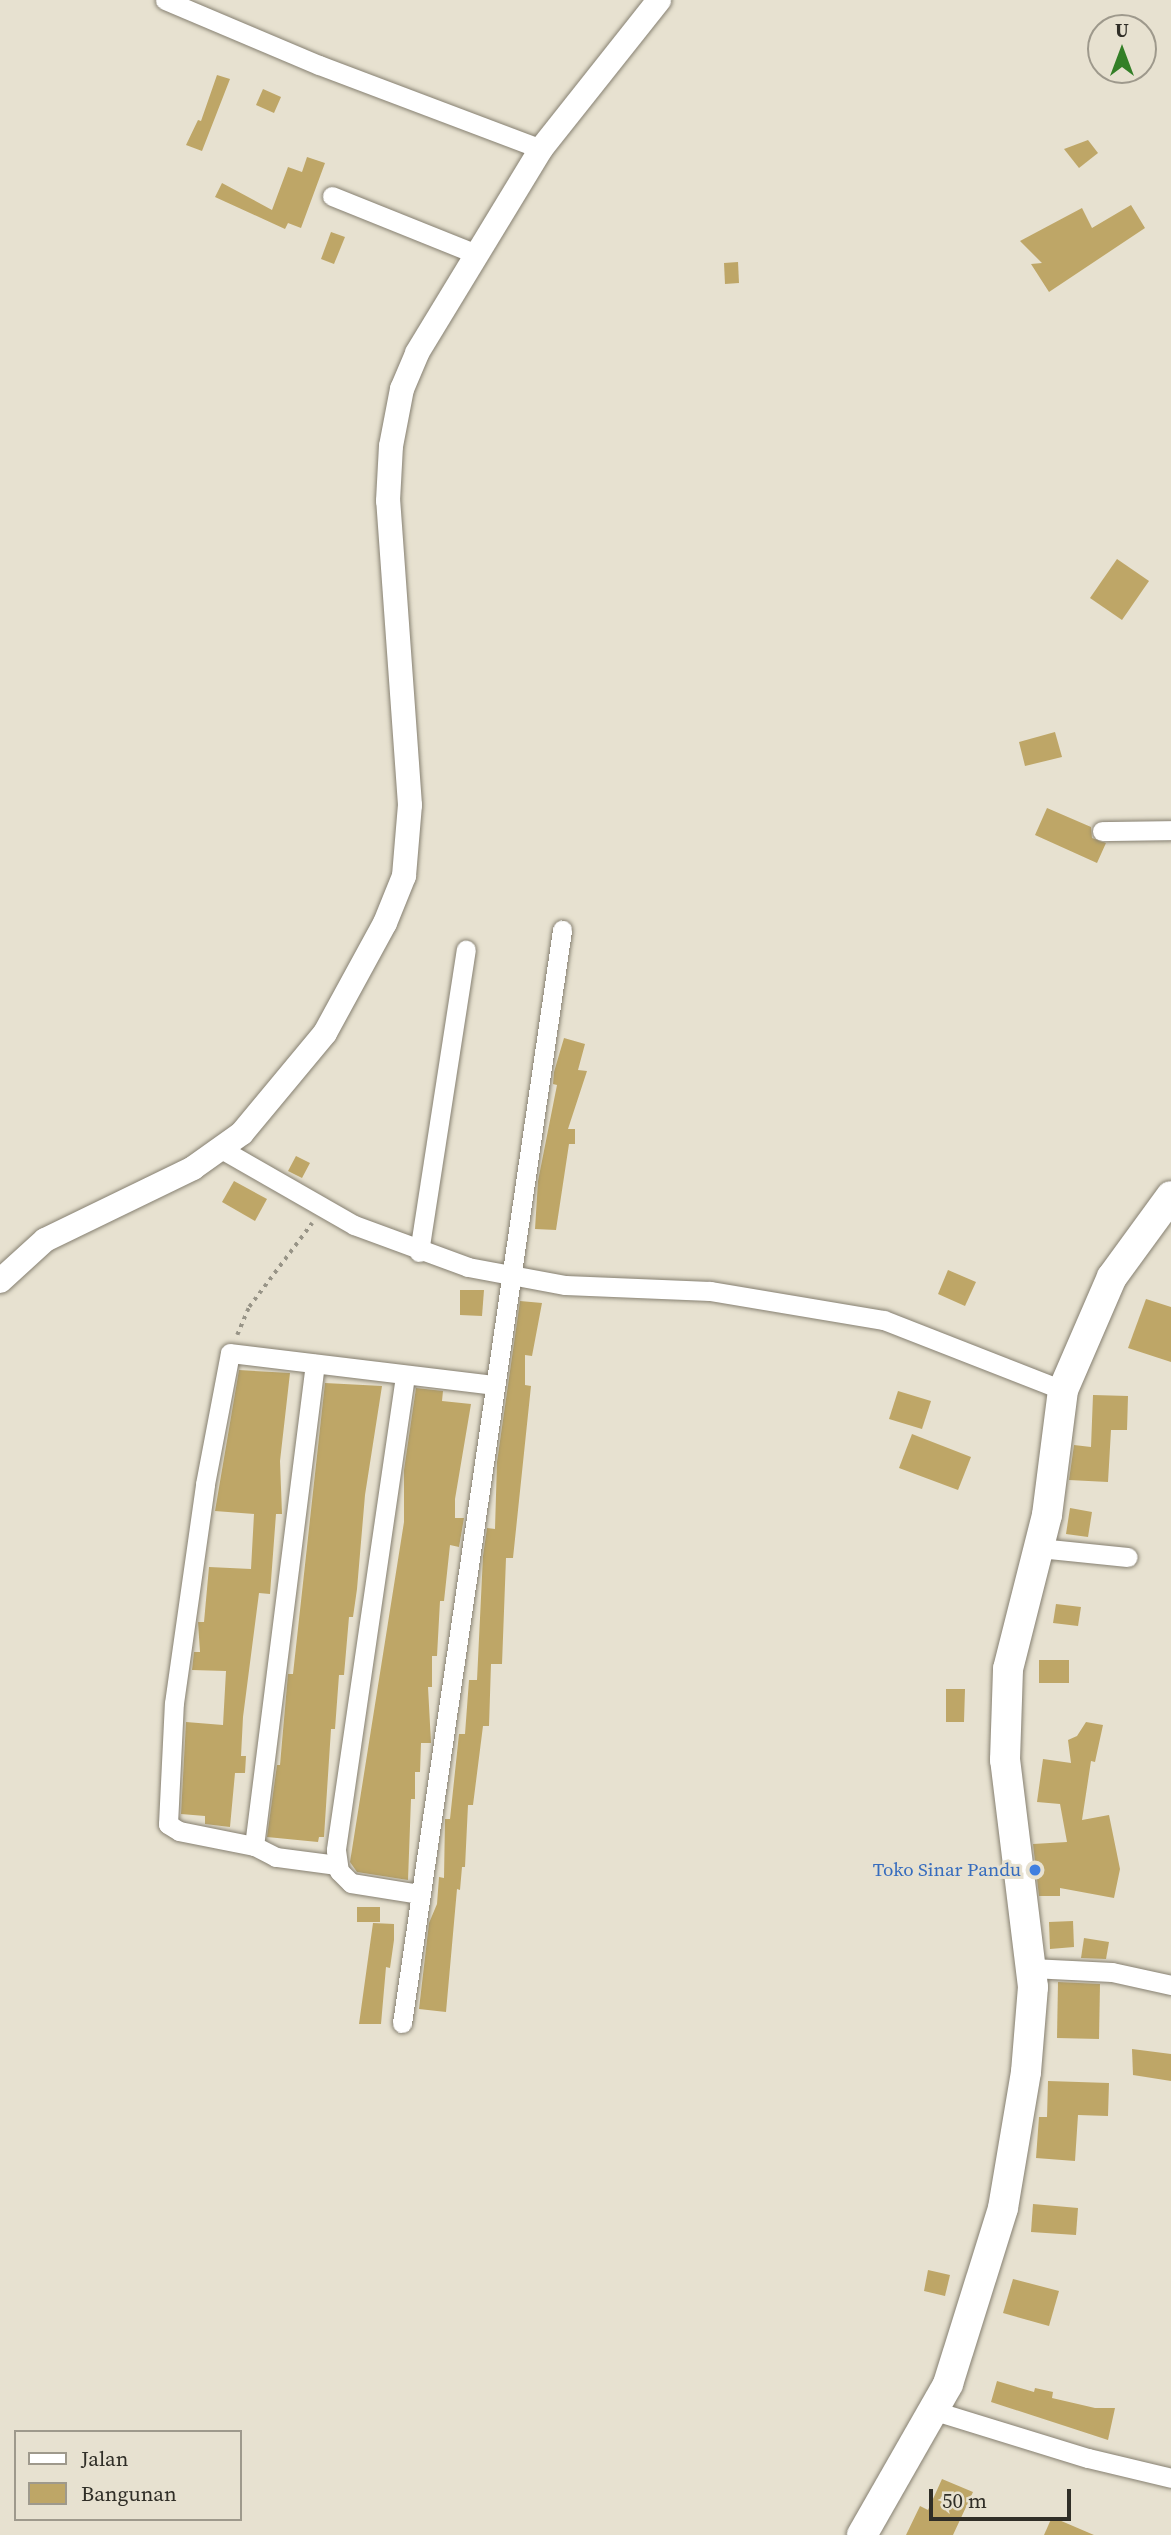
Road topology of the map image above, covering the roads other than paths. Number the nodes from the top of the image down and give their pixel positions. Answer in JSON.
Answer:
{"nodes":[{"id":1,"x":165,"y":0,"type":"edge"},
{"id":2,"x":659,"y":0,"type":"edge"},
{"id":3,"x":541,"y":149,"type":"junction"},
{"id":4,"x":332,"y":196,"type":"dead end"},
{"id":5,"x":476,"y":254,"type":"junction"},
{"id":6,"x":1171,"y":830,"type":"edge"},
{"id":7,"x":1102,"y":831,"type":"dead end"},
{"id":8,"x":562,"y":930,"type":"dead end"},
{"id":9,"x":466,"y":950,"type":"dead end"},
{"id":10,"x":223,"y":1150,"type":"junction"},
{"id":11,"x":1171,"y":1196,"type":"edge"},
{"id":12,"x":419,"y":1252,"type":"junction"},
{"id":13,"x":512,"y":1278,"type":"junction"},
{"id":14,"x":0,"y":1281,"type":"edge"},
{"id":15,"x":315,"y":1364,"type":"junction"},
{"id":16,"x":405,"y":1377,"type":"junction"},
{"id":17,"x":494,"y":1385,"type":"junction"},
{"id":18,"x":1063,"y":1390,"type":"junction"},
{"id":19,"x":1039,"y":1548,"type":"junction"},
{"id":20,"x":1128,"y":1557,"type":"dead end"},
{"id":21,"x":254,"y":1846,"type":"junction"},
{"id":22,"x":337,"y":1864,"type":"junction"},
{"id":23,"x":421,"y":1894,"type":"junction"},
{"id":24,"x":1031,"y":1968,"type":"junction"},
{"id":25,"x":1171,"y":1985,"type":"edge"},
{"id":26,"x":402,"y":2023,"type":"dead end"},
{"id":27,"x":935,"y":2411,"type":"junction"},
{"id":28,"x":1171,"y":2478,"type":"edge"},
{"id":29,"x":862,"y":2535,"type":"edge"}],
"edges":[{"from":1,"to":3,"type":"street"},
{"from":2,"to":3,"type":"main road"},
{"from":3,"to":5,"type":"main road"},
{"from":4,"to":5,"type":"street"},
{"from":5,"to":10,"type":"main road"},
{"from":6,"to":7,"type":"street"},
{"from":8,"to":13,"type":"street"},
{"from":9,"to":12,"type":"street"},
{"from":10,"to":12,"type":"street"},
{"from":10,"to":14,"type":"main road"},
{"from":11,"to":18,"type":"highway"},
{"from":12,"to":13,"type":"street"},
{"from":13,"to":17,"type":"street"},
{"from":13,"to":18,"type":"street"},
{"from":15,"to":16,"type":"street"},
{"from":15,"to":21,"type":"street"},
{"from":15,"to":21,"type":"street"},
{"from":16,"to":17,"type":"street"},
{"from":16,"to":22,"type":"street"},
{"from":17,"to":23,"type":"street"},
{"from":18,"to":19,"type":"highway"},
{"from":19,"to":20,"type":"street"},
{"from":19,"to":24,"type":"highway"},
{"from":21,"to":22,"type":"street"},
{"from":22,"to":23,"type":"street"},
{"from":23,"to":26,"type":"street"},
{"from":24,"to":25,"type":"street"},
{"from":24,"to":27,"type":"highway"},
{"from":27,"to":28,"type":"street"},
{"from":27,"to":29,"type":"highway"}]}
